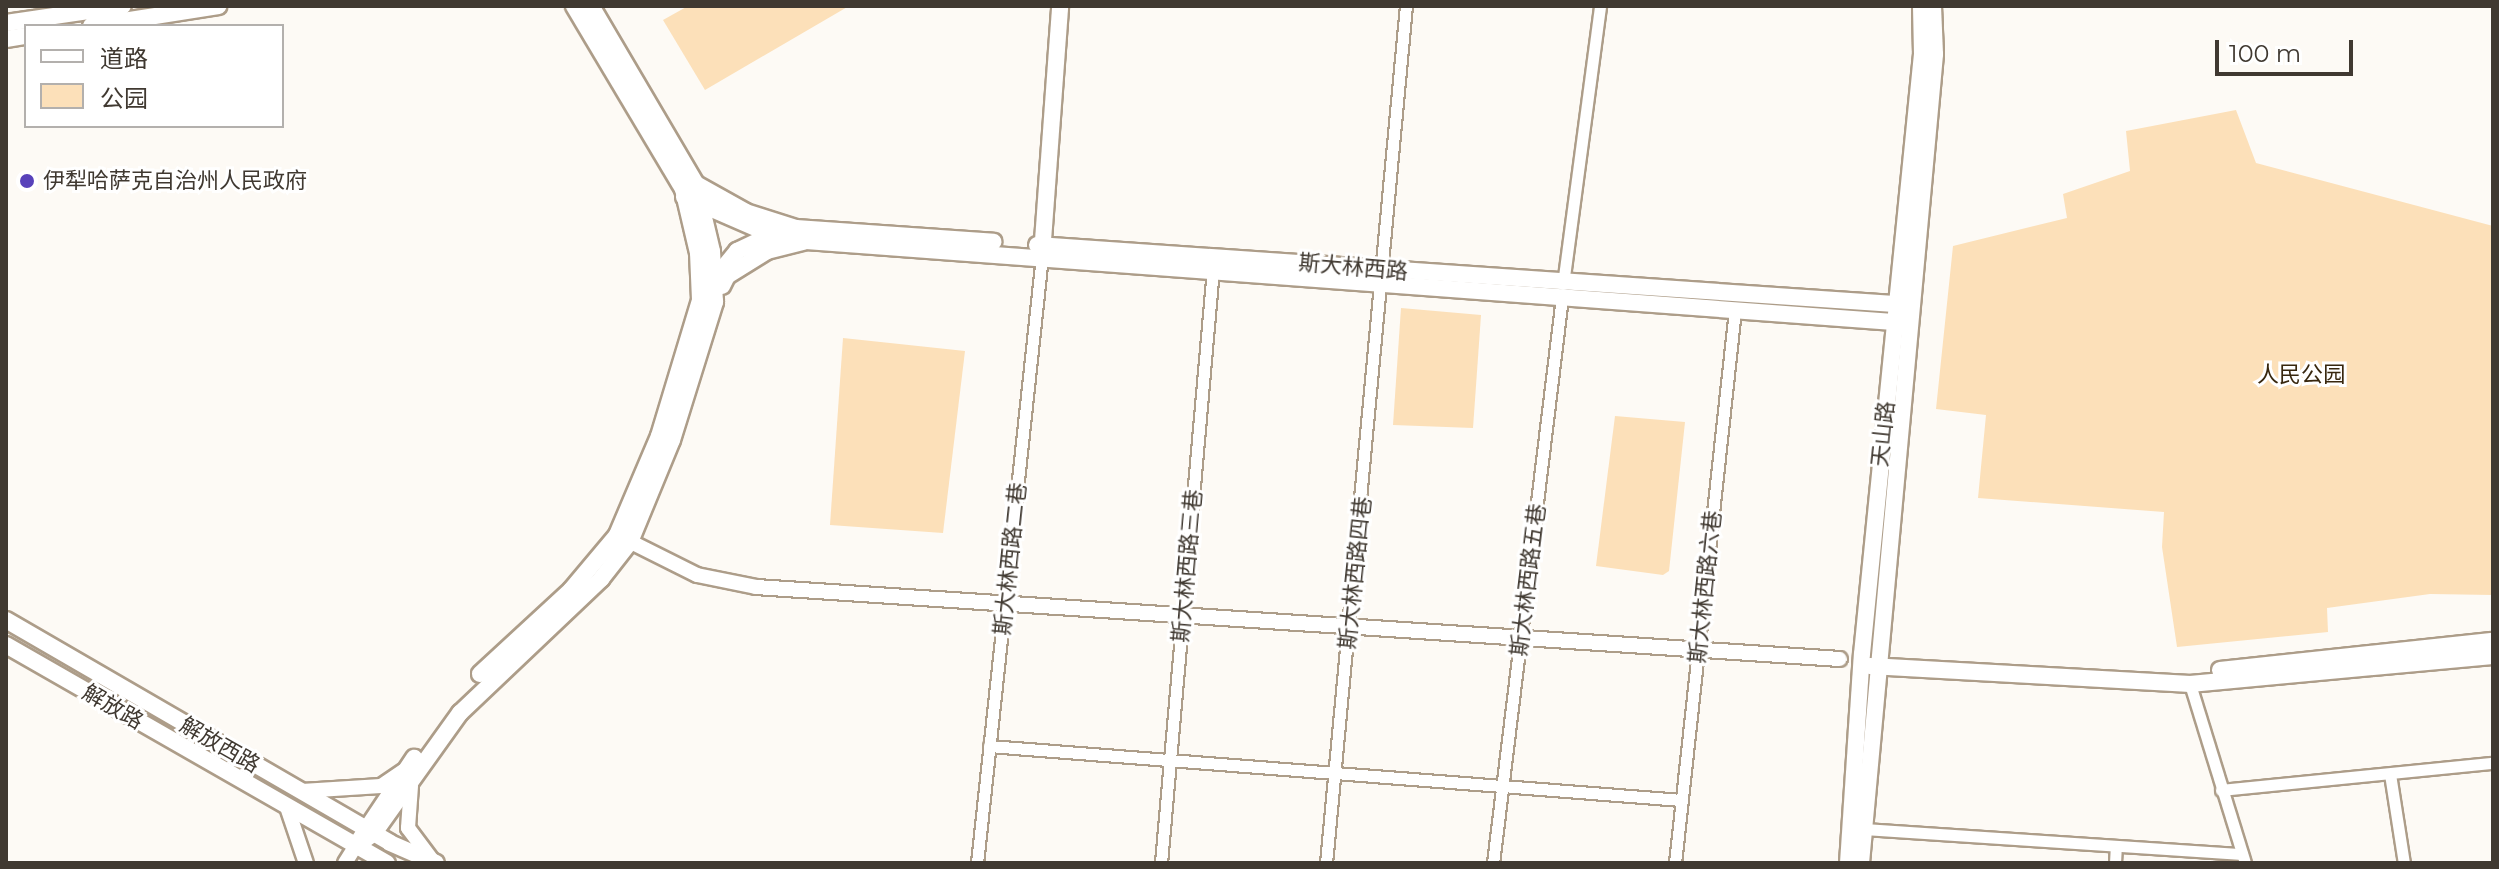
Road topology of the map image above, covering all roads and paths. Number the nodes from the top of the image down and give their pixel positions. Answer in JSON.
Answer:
{"nodes":[{"id":1,"x":123,"y":6,"type":"edge"},
{"id":2,"x":218,"y":6,"type":"edge"},
{"id":3,"x":574,"y":6,"type":"edge"},
{"id":4,"x":591,"y":6,"type":"edge"},
{"id":5,"x":1060,"y":6,"type":"edge"},
{"id":6,"x":1406,"y":6,"type":"edge"},
{"id":7,"x":1600,"y":6,"type":"edge"},
{"id":8,"x":1921,"y":6,"type":"edge"},
{"id":9,"x":1933,"y":6,"type":"edge"},
{"id":10,"x":6,"y":23,"type":"edge"},
{"id":11,"x":104,"y":24,"type":"edge"},
{"id":12,"x":696,"y":184,"type":"junction"},
{"id":13,"x":692,"y":199,"type":"junction"},
{"id":14,"x":773,"y":233,"type":"junction"},
{"id":15,"x":801,"y":235,"type":"junction"},
{"id":16,"x":1042,"y":250,"type":"junction"},
{"id":17,"x":1213,"y":269,"type":"junction"},
{"id":18,"x":1384,"y":277,"type":"junction"},
{"id":19,"x":713,"y":280,"type":"junction"},
{"id":20,"x":1563,"y":290,"type":"junction"},
{"id":21,"x":708,"y":301,"type":"junction"},
{"id":22,"x":1903,"y":304,"type":"junction"},
{"id":23,"x":1735,"y":310,"type":"junction"},
{"id":24,"x":1901,"y":322,"type":"junction"},
{"id":25,"x":624,"y":539,"type":"junction"},
{"id":26,"x":1005,"y":604,"type":"junction"},
{"id":27,"x":1183,"y":613,"type":"junction"},
{"id":28,"x":6,"y":620,"type":"edge"},
{"id":29,"x":1349,"y":626,"type":"junction"},
{"id":30,"x":1520,"y":638,"type":"junction"},
{"id":31,"x":2493,"y":641,"type":"edge"},
{"id":32,"x":6,"y":645,"type":"edge"},
{"id":33,"x":1699,"y":649,"type":"junction"},
{"id":34,"x":2493,"y":656,"type":"edge"},
{"id":35,"x":1870,"y":661,"type":"junction"},
{"id":36,"x":2190,"y":684,"type":"junction"},
{"id":37,"x":989,"y":746,"type":"junction"},
{"id":38,"x":1169,"y":758,"type":"junction"},
{"id":39,"x":2493,"y":763,"type":"edge"},
{"id":40,"x":1334,"y":769,"type":"junction"},
{"id":41,"x":411,"y":771,"type":"junction"},
{"id":42,"x":2390,"y":774,"type":"junction"},
{"id":43,"x":1503,"y":786,"type":"junction"},
{"id":44,"x":297,"y":790,"type":"junction"},
{"id":45,"x":2221,"y":790,"type":"junction"},
{"id":46,"x":1682,"y":800,"type":"junction"},
{"id":47,"x":287,"y":807,"type":"junction"},
{"id":48,"x":1864,"y":829,"type":"junction"},
{"id":49,"x":369,"y":830,"type":"junction"},
{"id":50,"x":2116,"y":846,"type":"junction"},
{"id":51,"x":355,"y":847,"type":"junction"},
{"id":52,"x":2243,"y":858,"type":"edge"},
{"id":53,"x":306,"y":863,"type":"edge"},
{"id":54,"x":345,"y":863,"type":"edge"},
{"id":55,"x":387,"y":863,"type":"edge"},
{"id":56,"x":435,"y":863,"type":"edge"},
{"id":57,"x":977,"y":863,"type":"edge"},
{"id":58,"x":1161,"y":863,"type":"edge"},
{"id":59,"x":1326,"y":863,"type":"edge"},
{"id":60,"x":1493,"y":863,"type":"edge"},
{"id":61,"x":1675,"y":863,"type":"edge"},
{"id":62,"x":1848,"y":863,"type":"edge"},
{"id":63,"x":1861,"y":863,"type":"edge"},
{"id":64,"x":2115,"y":863,"type":"edge"},
{"id":65,"x":2404,"y":863,"type":"edge"}],
"edges":[{"from":1,"to":10,"type":"main road"},
{"from":2,"to":11,"type":"main road"},
{"from":3,"to":13,"type":"main road"},
{"from":4,"to":12,"type":"main road"},
{"from":5,"to":16,"type":"main road"},
{"from":6,"to":18,"type":"street","name":"斯大林西路四巷"},
{"from":7,"to":20,"type":"street","name":"斯大林西路五巷"},
{"from":8,"to":22,"type":"main road","name":"天山路"},
{"from":9,"to":22,"type":"main road","name":"天山路"},
{"from":12,"to":13,"type":"main road"},
{"from":12,"to":15,"type":"main road"},
{"from":13,"to":14,"type":"main road"},
{"from":13,"to":19,"type":"main road"},
{"from":13,"to":21,"type":"main road"},
{"from":14,"to":15,"type":"main road"},
{"from":14,"to":19,"type":"main road"},
{"from":15,"to":16,"type":"main road","name":"斯大林西路"},
{"from":15,"to":21,"type":"main road"},
{"from":16,"to":17,"type":"main road","name":"斯大林西路"},
{"from":16,"to":18,"type":"main road","name":"斯大林西路"},
{"from":16,"to":26,"type":"street","name":"斯大林西路二巷"},
{"from":17,"to":18,"type":"main road","name":"斯大林西路"},
{"from":17,"to":27,"type":"street","name":"斯大林西路三巷"},
{"from":18,"to":20,"type":"main road","name":"斯大林西路"},
{"from":18,"to":29,"type":"street","name":"斯大林西路四巷"},
{"from":19,"to":21,"type":"main road"},
{"from":20,"to":22,"type":"main road","name":"斯大林西路"},
{"from":20,"to":23,"type":"main road","name":"斯大林西路"},
{"from":20,"to":30,"type":"street","name":"斯大林西路五巷"},
{"from":21,"to":25,"type":"main road"},
{"from":22,"to":24,"type":"main road","name":"天山路"},
{"from":23,"to":24,"type":"main road","name":"斯大林西路"},
{"from":23,"to":33,"type":"street","name":"斯大林西路六巷"},
{"from":24,"to":35,"type":"main road","name":"天山路"},
{"from":25,"to":26,"type":"street"},
{"from":25,"to":41,"type":"main road"},
{"from":26,"to":27,"type":"street"},
{"from":26,"to":37,"type":"street","name":"斯大林西路二巷"},
{"from":27,"to":29,"type":"street"},
{"from":27,"to":38,"type":"street","name":"斯大林西路三巷"},
{"from":28,"to":44,"type":"main road","name":"解放西路"},
{"from":29,"to":30,"type":"street"},
{"from":29,"to":40,"type":"street","name":"斯大林西路四巷"},
{"from":30,"to":33,"type":"street"},
{"from":30,"to":43,"type":"street","name":"斯大林西路五巷"},
{"from":31,"to":35,"type":"main road"},
{"from":32,"to":47,"type":"main road","name":"解放路"},
{"from":33,"to":35,"type":"street"},
{"from":33,"to":46,"type":"street","name":"斯大林西路六巷"},
{"from":34,"to":36,"type":"main road"},
{"from":35,"to":36,"type":"main road"},
{"from":35,"to":48,"type":"main road","name":"天山路"},
{"from":35,"to":62,"type":"main road","name":"天山路"},
{"from":36,"to":45,"type":"street"},
{"from":37,"to":38,"type":"street"},
{"from":37,"to":57,"type":"street","name":"斯大林西路二巷"},
{"from":38,"to":40,"type":"street"},
{"from":38,"to":58,"type":"street","name":"斯大林西路三巷"},
{"from":39,"to":42,"type":"street"},
{"from":40,"to":43,"type":"street"},
{"from":40,"to":59,"type":"street","name":"斯大林西路四巷"},
{"from":41,"to":44,"type":"street"},
{"from":41,"to":49,"type":"main road"},
{"from":41,"to":56,"type":"street"},
{"from":42,"to":45,"type":"street"},
{"from":42,"to":65,"type":"street"},
{"from":43,"to":46,"type":"street"},
{"from":43,"to":60,"type":"street","name":"斯大林西路五巷"},
{"from":44,"to":49,"type":"main road","name":"解放西路"},
{"from":45,"to":52,"type":"street"},
{"from":46,"to":61,"type":"street","name":"斯大林西路六巷"},
{"from":47,"to":51,"type":"main road","name":"解放路"},
{"from":47,"to":53,"type":"street"},
{"from":48,"to":50,"type":"street"},
{"from":48,"to":63,"type":"main road","name":"天山路"},
{"from":49,"to":51,"type":"main road"},
{"from":49,"to":56,"type":"main road","name":"解放西路"},
{"from":50,"to":52,"type":"street"},
{"from":50,"to":64,"type":"street"},
{"from":51,"to":54,"type":"street"},
{"from":51,"to":55,"type":"main road","name":"解放路"}]}
